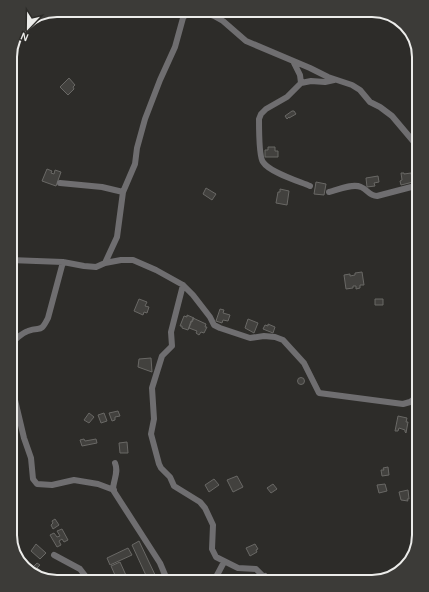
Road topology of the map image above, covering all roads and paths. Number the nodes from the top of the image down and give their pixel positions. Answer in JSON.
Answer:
{"nodes":[{"id":1,"x":184,"y":17,"type":"edge"},
{"id":2,"x":216,"y":17,"type":"edge"},
{"id":3,"x":293,"y":62,"type":"junction"},
{"id":4,"x":334,"y":80,"type":"junction"},
{"id":5,"x":300,"y":83,"type":"junction"},
{"id":6,"x":412,"y":140,"type":"edge"},
{"id":7,"x":60,"y":183,"type":"dead end"},
{"id":8,"x":310,"y":186,"type":"dead end"},
{"id":9,"x":412,"y":187,"type":"edge"},
{"id":10,"x":123,"y":192,"type":"junction"},
{"id":11,"x":329,"y":192,"type":"dead end"},
{"id":12,"x":17,"y":260,"type":"edge"},
{"id":13,"x":63,"y":262,"type":"junction"},
{"id":14,"x":105,"y":263,"type":"junction"},
{"id":15,"x":183,"y":285,"type":"junction"},
{"id":16,"x":17,"y":339,"type":"edge"},
{"id":17,"x":412,"y":400,"type":"edge"},
{"id":18,"x":17,"y":408,"type":"edge"},
{"id":19,"x":115,"y":463,"type":"dead end"},
{"id":20,"x":114,"y":490,"type":"junction"},
{"id":21,"x":54,"y":555,"type":"dead end"},
{"id":22,"x":224,"y":562,"type":"junction"},
{"id":23,"x":85,"y":575,"type":"edge"},
{"id":24,"x":165,"y":575,"type":"edge"},
{"id":25,"x":217,"y":575,"type":"edge"},
{"id":26,"x":264,"y":575,"type":"edge"}],
"edges":[{"from":1,"to":10,"type":"street"},
{"from":2,"to":3,"type":"street"},
{"from":3,"to":4,"type":"street"},
{"from":3,"to":5,"type":"street"},
{"from":4,"to":5,"type":"street"},
{"from":4,"to":6,"type":"street"},
{"from":5,"to":8,"type":"street"},
{"from":7,"to":10,"type":"street"},
{"from":9,"to":11,"type":"street"},
{"from":10,"to":14,"type":"street"},
{"from":12,"to":13,"type":"street"},
{"from":13,"to":14,"type":"street"},
{"from":13,"to":16,"type":"street"},
{"from":14,"to":15,"type":"street"},
{"from":15,"to":17,"type":"street"},
{"from":15,"to":22,"type":"street"},
{"from":18,"to":20,"type":"street"},
{"from":19,"to":20,"type":"street"},
{"from":20,"to":24,"type":"street"},
{"from":21,"to":23,"type":"street"},
{"from":22,"to":25,"type":"street"},
{"from":22,"to":26,"type":"street"}]}
